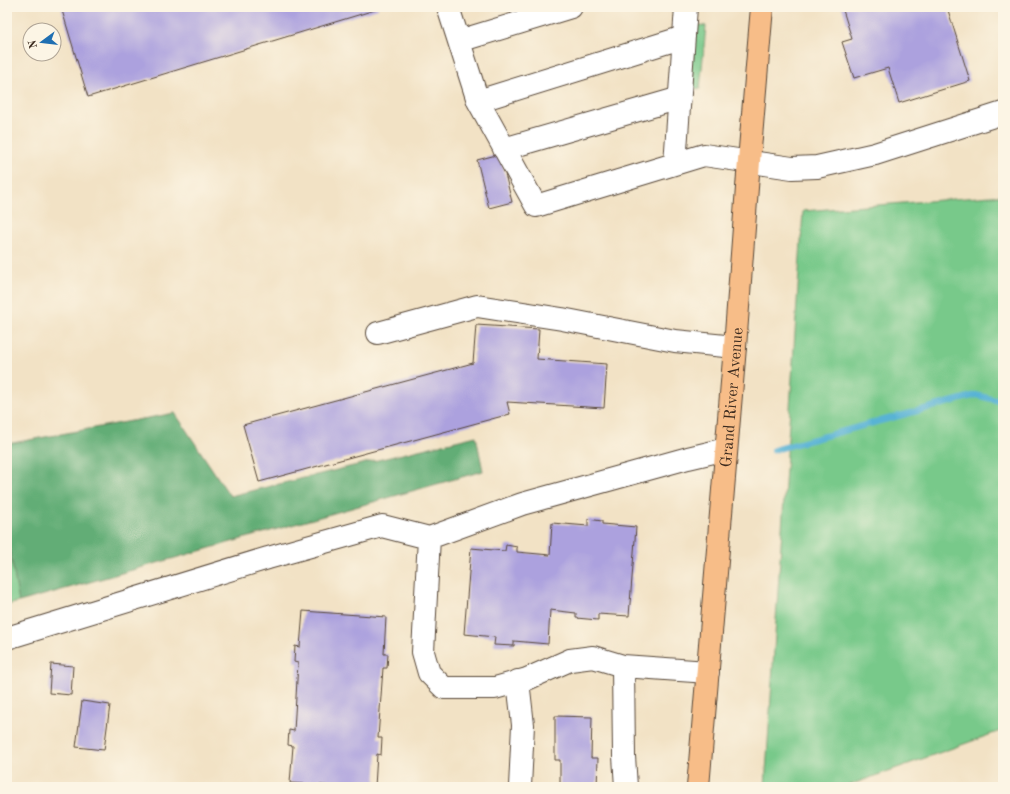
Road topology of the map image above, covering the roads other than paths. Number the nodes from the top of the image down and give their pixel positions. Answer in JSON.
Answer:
{"nodes":[{"id":1,"x":448,"y":7,"type":"edge"},
{"id":2,"x":571,"y":7,"type":"edge"},
{"id":3,"x":686,"y":7,"type":"edge"},
{"id":4,"x":762,"y":7,"type":"edge"},
{"id":5,"x":684,"y":37,"type":"junction"},
{"id":6,"x":459,"y":41,"type":"junction"},
{"id":7,"x":680,"y":98,"type":"junction"},
{"id":8,"x":478,"y":101,"type":"junction"},
{"id":9,"x":1003,"y":113,"type":"edge"},
{"id":10,"x":504,"y":149,"type":"junction"},
{"id":11,"x":749,"y":161,"type":"junction"},
{"id":12,"x":675,"y":164,"type":"junction"},
{"id":13,"x":378,"y":333,"type":"dead end"},
{"id":14,"x":735,"y":347,"type":"junction"},
{"id":15,"x":726,"y":449,"type":"junction"},
{"id":16,"x":429,"y":538,"type":"junction"},
{"id":17,"x":7,"y":638,"type":"edge"},
{"id":18,"x":623,"y":666,"type":"junction"},
{"id":19,"x":708,"y":672,"type":"junction"},
{"id":20,"x":518,"y":681,"type":"junction"},
{"id":21,"x":520,"y":787,"type":"edge"},
{"id":22,"x":626,"y":787,"type":"edge"},
{"id":23,"x":698,"y":787,"type":"edge"}],
"edges":[{"from":1,"to":6,"type":"lane"},
{"from":2,"to":6,"type":"lane"},
{"from":3,"to":5,"type":"lane"},
{"from":4,"to":11,"type":"main road","name":"Grand River Avenue"},
{"from":5,"to":7,"type":"lane"},
{"from":5,"to":8,"type":"lane"},
{"from":6,"to":8,"type":"lane"},
{"from":7,"to":10,"type":"lane"},
{"from":7,"to":12,"type":"lane"},
{"from":8,"to":10,"type":"lane"},
{"from":9,"to":11,"type":"lane"},
{"from":10,"to":12,"type":"lane"},
{"from":11,"to":12,"type":"lane"},
{"from":11,"to":14,"type":"main road","name":"Grand River Avenue"},
{"from":13,"to":14,"type":"lane"},
{"from":14,"to":15,"type":"main road","name":"Grand River Avenue"},
{"from":15,"to":16,"type":"lane"},
{"from":15,"to":19,"type":"main road","name":"Grand River Avenue"},
{"from":16,"to":17,"type":"lane"},
{"from":16,"to":20,"type":"lane"},
{"from":18,"to":19,"type":"lane"},
{"from":18,"to":20,"type":"lane"},
{"from":18,"to":22,"type":"lane"},
{"from":19,"to":23,"type":"main road","name":"Grand River Avenue"},
{"from":20,"to":21,"type":"lane"}]}
